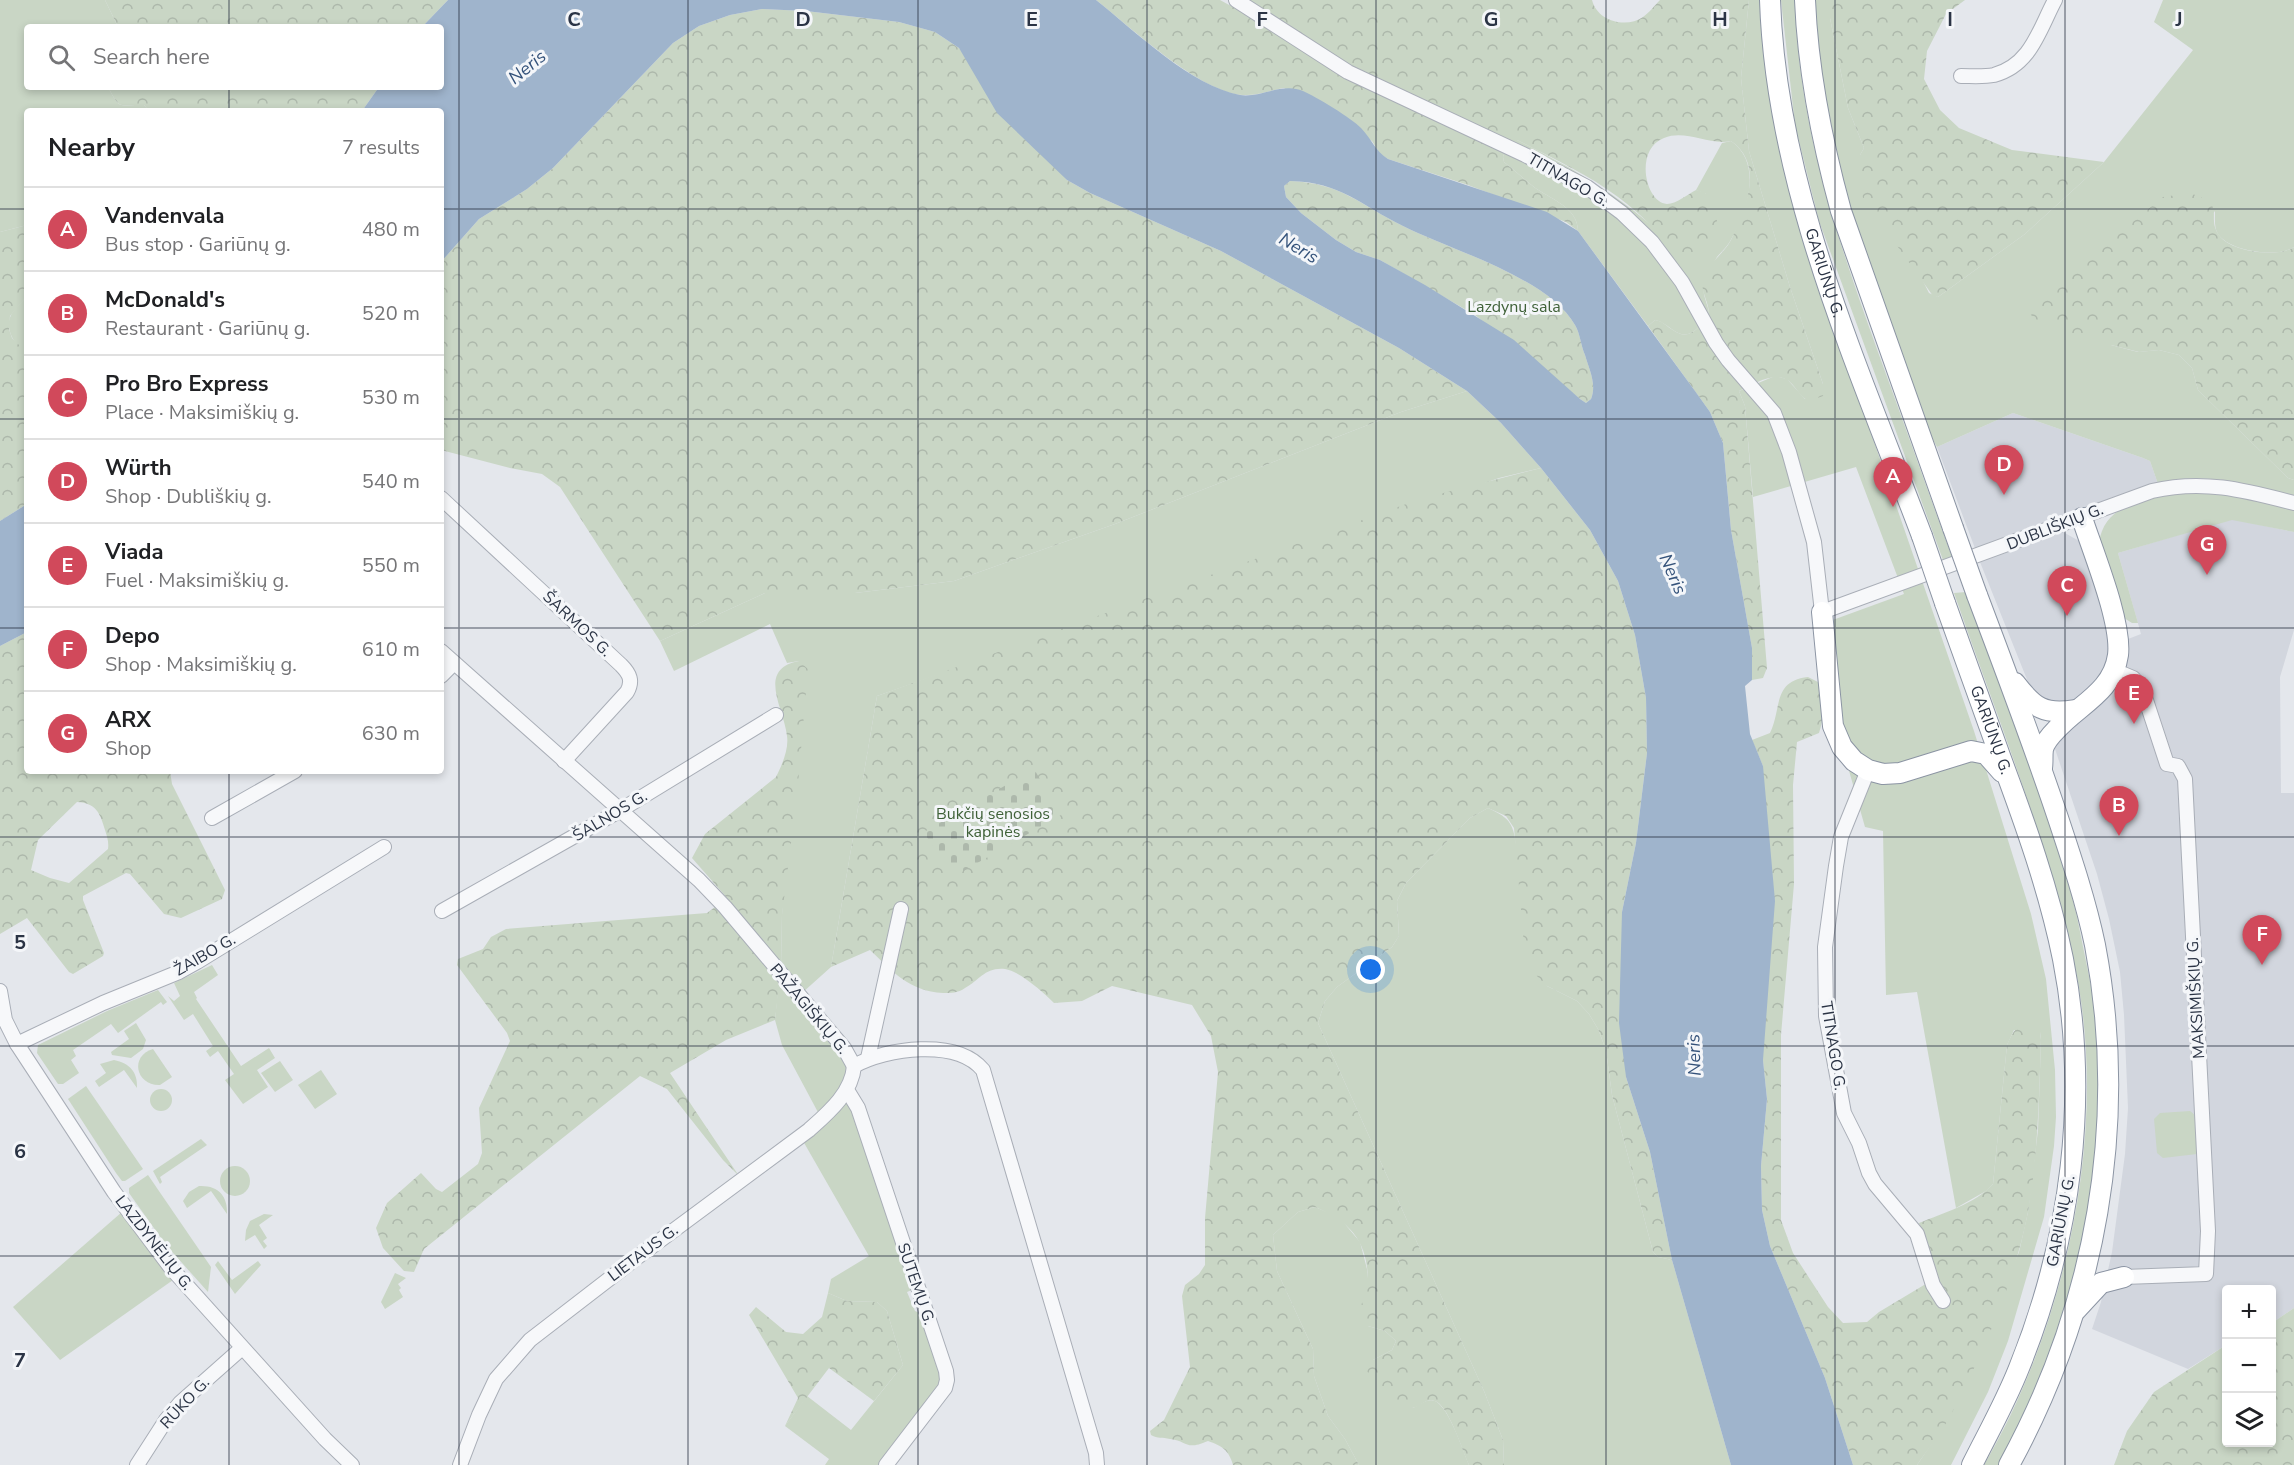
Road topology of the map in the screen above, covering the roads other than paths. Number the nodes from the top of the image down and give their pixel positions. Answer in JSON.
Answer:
{"nodes":[{"id":1,"x":1236,"y":0,"type":"edge"},
{"id":2,"x":1770,"y":0,"type":"edge"},
{"id":3,"x":1804,"y":0,"type":"edge"},
{"id":4,"x":2055,"y":0,"type":"edge"},
{"id":5,"x":1961,"y":76,"type":"dead end"},
{"id":6,"x":444,"y":501,"type":"edge"},
{"id":7,"x":2294,"y":503,"type":"edge"},
{"id":8,"x":2082,"y":518,"type":"junction"},
{"id":9,"x":1822,"y":612,"type":"junction"},
{"id":10,"x":444,"y":654,"type":"edge"},
{"id":11,"x":454,"y":663,"type":"junction"},
{"id":12,"x":2114,"y":669,"type":"junction"},
{"id":13,"x":2006,"y":672,"type":"junction"},
{"id":14,"x":444,"y":673,"type":"edge"},
{"id":15,"x":1978,"y":696,"type":"junction"},
{"id":16,"x":2075,"y":710,"type":"junction"},
{"id":17,"x":776,"y":715,"type":"dead end"},
{"id":18,"x":1942,"y":759,"type":"junction"},
{"id":19,"x":564,"y":761,"type":"junction"},
{"id":20,"x":1868,"y":770,"type":"junction"},
{"id":21,"x":2042,"y":772,"type":"junction"},
{"id":22,"x":290,"y":774,"type":"edge"},
{"id":23,"x":2011,"y":785,"type":"junction"},
{"id":24,"x":619,"y":811,"type":"junction"},
{"id":25,"x":212,"y":818,"type":"dead end"},
{"id":26,"x":384,"y":847,"type":"dead end"},
{"id":27,"x":901,"y":909,"type":"dead end"},
{"id":28,"x":442,"y":911,"type":"dead end"},
{"id":29,"x":0,"y":991,"type":"edge"},
{"id":30,"x":17,"y":1044,"type":"junction"},
{"id":31,"x":868,"y":1059,"type":"junction"},
{"id":32,"x":854,"y":1066,"type":"junction"},
{"id":33,"x":847,"y":1089,"type":"junction"},
{"id":34,"x":2094,"y":1226,"type":"junction"},
{"id":35,"x":2124,"y":1277,"type":"junction"},
{"id":36,"x":1943,"y":1301,"type":"dead end"},
{"id":37,"x":2073,"y":1314,"type":"junction"},
{"id":38,"x":242,"y":1348,"type":"junction"},
{"id":39,"x":137,"y":1465,"type":"edge"},
{"id":40,"x":352,"y":1465,"type":"edge"},
{"id":41,"x":460,"y":1465,"type":"edge"},
{"id":42,"x":886,"y":1465,"type":"edge"},
{"id":43,"x":1097,"y":1465,"type":"edge"},
{"id":44,"x":1971,"y":1465,"type":"edge"},
{"id":45,"x":2009,"y":1465,"type":"edge"}],
"edges":[{"from":1,"to":9,"type":"street","name":"TITNAGO G."},
{"from":2,"to":15,"type":"highway","name":"GARIŪNŲ G.","bridge":true},
{"from":3,"to":13,"type":"highway","name":"GARIŪNŲ G.","bridge":true},
{"from":4,"to":5,"type":"street"},
{"from":6,"to":19,"type":"street","name":"ŠARMOS G."},
{"from":7,"to":8,"type":"street","name":"DUBLIŠKIŲ G."},
{"from":8,"to":9,"type":"street","name":"DUBLIŠKIŲ G."},
{"from":8,"to":12,"type":"highway"},
{"from":9,"to":20,"type":"highway"},
{"from":10,"to":11,"type":"street","name":"PAŽAGIŠKIŲ G."},
{"from":11,"to":14,"type":"street"},
{"from":11,"to":19,"type":"street","name":"PAŽAGIŠKIŲ G."},
{"from":12,"to":16,"type":"highway"},
{"from":12,"to":35,"type":"street","name":"MAKSIMIŠKIŲ G."},
{"from":13,"to":16,"type":"highway"},
{"from":13,"to":21,"type":"highway","name":"GARIŪNŲ G."},
{"from":15,"to":18,"type":"highway"},
{"from":15,"to":23,"type":"highway","name":"GARIŪNŲ G."},
{"from":16,"to":21,"type":"highway"},
{"from":17,"to":24,"type":"street","name":"ŠALNOS G."},
{"from":18,"to":20,"type":"highway"},
{"from":18,"to":23,"type":"highway"},
{"from":19,"to":24,"type":"street","name":"PAŽAGIŠKIŲ G."},
{"from":20,"to":36,"type":"street","name":"TITNAGO G."},
{"from":21,"to":34,"type":"highway","name":"GARIŪNŲ G."},
{"from":22,"to":25,"type":"street"},
{"from":23,"to":44,"type":"highway","name":"GARIŪNŲ G."},
{"from":24,"to":28,"type":"street","name":"ŠALNOS G."},
{"from":24,"to":32,"type":"street","name":"PAŽAGIŠKIŲ G."},
{"from":26,"to":30,"type":"street","name":"ŽAIBO G."},
{"from":27,"to":31,"type":"street"},
{"from":29,"to":30,"type":"street","name":"LAZDYNĖLIŲ G."},
{"from":30,"to":38,"type":"street","name":"LAZDYNĖLIŲ G."},
{"from":31,"to":32,"type":"street","name":"PAŽAGIŠKIŲ G."},
{"from":31,"to":43,"type":"street","name":"PAŽAGIŠKIŲ G."},
{"from":32,"to":33,"type":"street","name":"LIETAUS G."},
{"from":33,"to":41,"type":"street","name":"LIETAUS G."},
{"from":33,"to":42,"type":"street","name":"SUTEMŲ G."},
{"from":34,"to":35,"type":"highway"},
{"from":34,"to":37,"type":"highway","name":"GARIŪNŲ G."},
{"from":35,"to":37,"type":"highway"},
{"from":37,"to":45,"type":"highway","name":"GARIŪNŲ G."},
{"from":38,"to":39,"type":"street","name":"RŪKO G."},
{"from":38,"to":40,"type":"street","name":"LAZDYNĖLIŲ G."}]}
